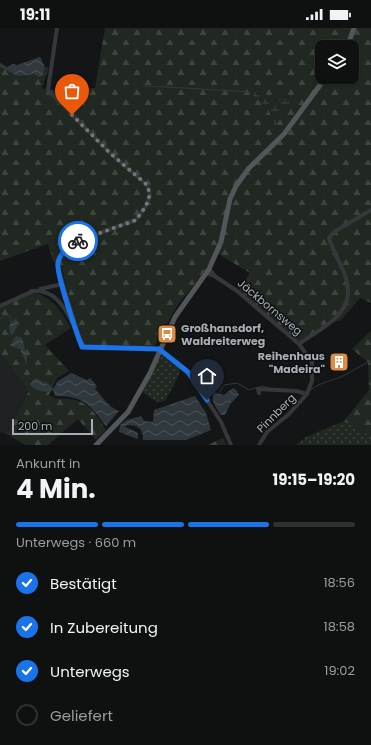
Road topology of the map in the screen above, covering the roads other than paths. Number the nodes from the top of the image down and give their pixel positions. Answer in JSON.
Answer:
{"nodes":[{"id":1,"x":57,"y":28,"type":"edge"},
{"id":2,"x":354,"y":28,"type":"edge"},
{"id":3,"x":350,"y":40,"type":"edge"},
{"id":4,"x":321,"y":84,"type":"edge"},
{"id":5,"x":371,"y":210,"type":"edge"},
{"id":6,"x":207,"y":271,"type":"junction"},
{"id":7,"x":63,"y":284,"type":"junction"},
{"id":8,"x":31,"y":291,"type":"junction"},
{"id":9,"x":0,"y":306,"type":"edge"},
{"id":10,"x":77,"y":333,"type":"junction"},
{"id":11,"x":299,"y":344,"type":"junction"},
{"id":12,"x":159,"y":349,"type":"junction"},
{"id":13,"x":259,"y":393,"type":"dead end"},
{"id":14,"x":307,"y":394,"type":"junction"},
{"id":15,"x":96,"y":445,"type":"edge"},
{"id":16,"x":231,"y":445,"type":"edge"},
{"id":17,"x":259,"y":445,"type":"edge"}],
"edges":[{"from":1,"to":7,"type":"street"},
{"from":2,"to":3,"type":"main road"},
{"from":4,"to":6,"type":"main road"},
{"from":5,"to":11,"type":"street","name":"Jäckbornsweg"},
{"from":6,"to":11,"type":"street","name":"Jäckbornsweg"},
{"from":6,"to":12,"type":"main road"},
{"from":7,"to":8,"type":"street"},
{"from":7,"to":10,"type":"street"},
{"from":8,"to":9,"type":"street"},
{"from":8,"to":10,"type":"street"},
{"from":10,"to":12,"type":"street"},
{"from":11,"to":14,"type":"street","name":"Pinnberg"},
{"from":12,"to":15,"type":"main road"},
{"from":12,"to":16,"type":"street"},
{"from":13,"to":14,"type":"street","name":"Pinnberg"},
{"from":14,"to":17,"type":"street","name":"Pinnberg"}]}
